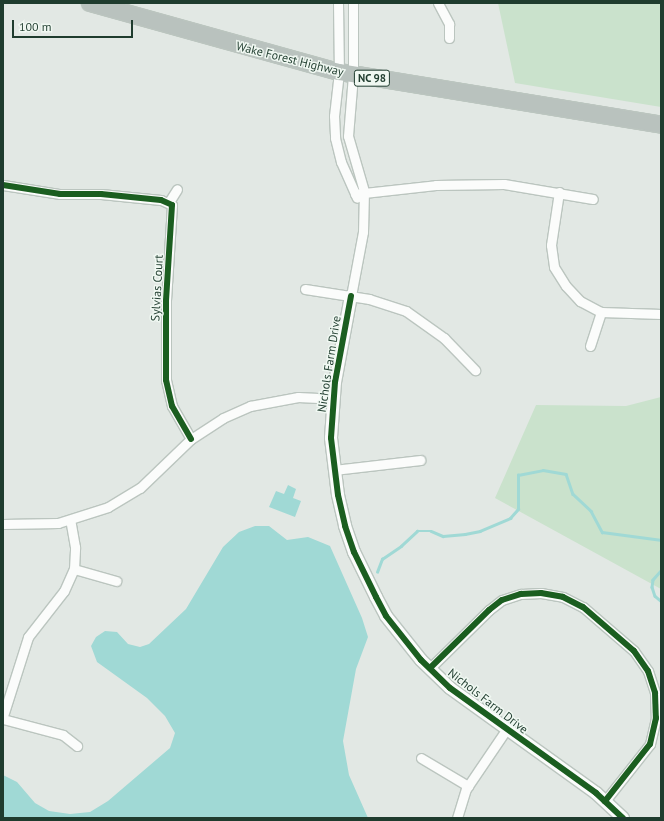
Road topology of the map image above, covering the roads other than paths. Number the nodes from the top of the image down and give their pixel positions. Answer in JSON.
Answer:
{"nodes":[{"id":1,"x":90,"y":3,"type":"edge"},
{"id":2,"x":338,"y":3,"type":"edge"},
{"id":3,"x":353,"y":3,"type":"edge"},
{"id":4,"x":438,"y":3,"type":"edge"},
{"id":5,"x":449,"y":38,"type":"dead end"},
{"id":6,"x":346,"y":74,"type":"junction"},
{"id":7,"x":661,"y":124,"type":"edge"},
{"id":8,"x":3,"y":185,"type":"edge"},
{"id":9,"x":176,"y":189,"type":"dead end"},
{"id":10,"x":560,"y":192,"type":"junction"},
{"id":11,"x":360,"y":193,"type":"junction"},
{"id":12,"x":592,"y":199,"type":"dead end"},
{"id":13,"x":169,"y":202,"type":"junction"},
{"id":14,"x":305,"y":289,"type":"dead end"},
{"id":15,"x":351,"y":296,"type":"junction"},
{"id":16,"x":601,"y":312,"type":"junction"},
{"id":17,"x":661,"y":314,"type":"edge"},
{"id":18,"x":590,"y":346,"type":"dead end"},
{"id":19,"x":475,"y":370,"type":"dead end"},
{"id":20,"x":333,"y":399,"type":"junction"},
{"id":21,"x":191,"y":439,"type":"junction"},
{"id":22,"x":420,"y":460,"type":"dead end"},
{"id":23,"x":334,"y":470,"type":"junction"},
{"id":24,"x":70,"y":520,"type":"junction"},
{"id":25,"x":3,"y":524,"type":"edge"},
{"id":26,"x":74,"y":569,"type":"junction"},
{"id":27,"x":116,"y":581,"type":"dead end"},
{"id":28,"x":430,"y":668,"type":"junction"},
{"id":29,"x":3,"y":718,"type":"edge"},
{"id":30,"x":506,"y":730,"type":"junction"},
{"id":31,"x":657,"y":739,"type":"edge"},
{"id":32,"x":77,"y":746,"type":"dead end"},
{"id":33,"x":421,"y":758,"type":"dead end"},
{"id":34,"x":468,"y":786,"type":"junction"},
{"id":35,"x":605,"y":801,"type":"junction"},
{"id":36,"x":457,"y":818,"type":"edge"},
{"id":37,"x":623,"y":818,"type":"edge"}],
"edges":[{"from":1,"to":6,"type":"highway","name":"Wake Forest Highway","number":"NC 98"},
{"from":2,"to":6,"type":"street"},
{"from":3,"to":6,"type":"street"},
{"from":4,"to":5,"type":"street"},
{"from":6,"to":7,"type":"highway","name":"Wake Forest Highway","number":"NC 98"},
{"from":6,"to":11,"type":"street","name":"Nichols Farm Drive"},
{"from":6,"to":11,"type":"street","name":"Nichols Farm Drive"},
{"from":8,"to":13,"type":"street"},
{"from":9,"to":13,"type":"street"},
{"from":10,"to":11,"type":"street"},
{"from":10,"to":12,"type":"street"},
{"from":10,"to":16,"type":"street"},
{"from":11,"to":15,"type":"street","name":"Nichols Farm Drive"},
{"from":13,"to":21,"type":"street","name":"Sylvias Court"},
{"from":14,"to":15,"type":"street"},
{"from":15,"to":19,"type":"street"},
{"from":15,"to":20,"type":"street","name":"Nichols Farm Drive"},
{"from":16,"to":17,"type":"street"},
{"from":16,"to":18,"type":"street"},
{"from":20,"to":21,"type":"street"},
{"from":20,"to":23,"type":"street","name":"Nichols Farm Drive"},
{"from":21,"to":24,"type":"street"},
{"from":22,"to":23,"type":"street"},
{"from":23,"to":28,"type":"street","name":"Nichols Farm Drive"},
{"from":24,"to":25,"type":"street"},
{"from":24,"to":26,"type":"street"},
{"from":26,"to":27,"type":"street"},
{"from":26,"to":29,"type":"street"},
{"from":28,"to":30,"type":"street","name":"Nichols Farm Drive"},
{"from":28,"to":31,"type":"street"},
{"from":29,"to":32,"type":"street"},
{"from":30,"to":34,"type":"street"},
{"from":30,"to":35,"type":"street","name":"Nichols Farm Drive"},
{"from":31,"to":35,"type":"street"},
{"from":33,"to":34,"type":"street"},
{"from":34,"to":36,"type":"street"},
{"from":35,"to":37,"type":"street","name":"Nichols Farm Drive"}]}
